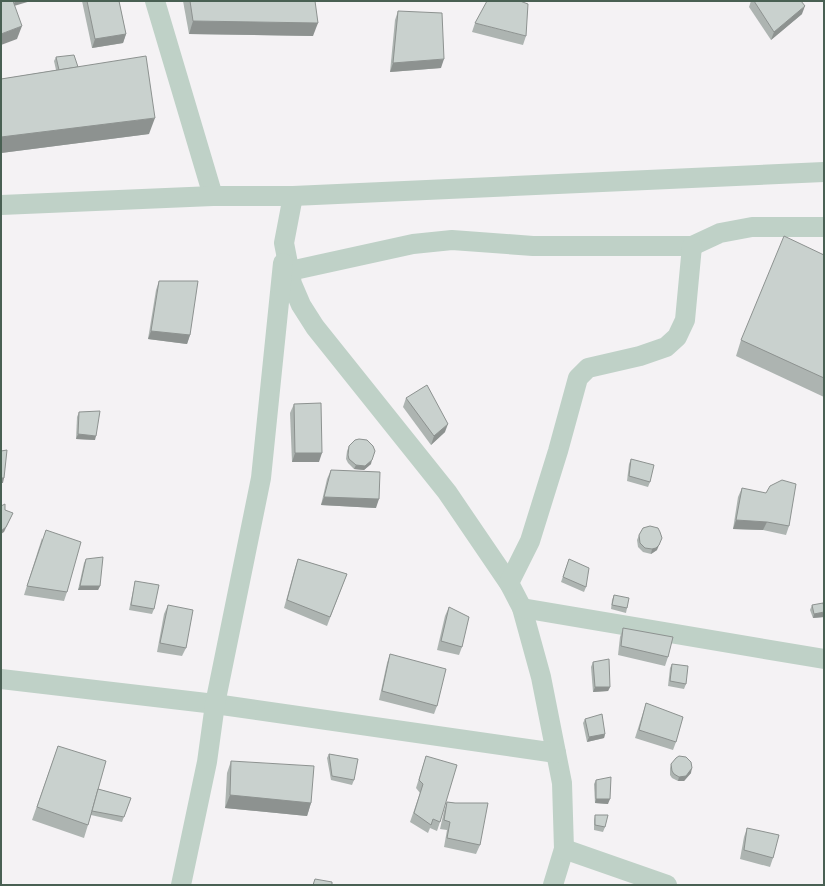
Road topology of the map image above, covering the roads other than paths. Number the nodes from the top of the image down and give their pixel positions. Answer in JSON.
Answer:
{"nodes":[{"id":1,"x":155,"y":1,"type":"edge"},
{"id":2,"x":824,"y":172,"type":"edge"},
{"id":3,"x":213,"y":196,"type":"junction"},
{"id":4,"x":293,"y":196,"type":"junction"},
{"id":5,"x":1,"y":205,"type":"edge"},
{"id":6,"x":824,"y":227,"type":"edge"},
{"id":7,"x":284,"y":243,"type":"junction"},
{"id":8,"x":692,"y":246,"type":"junction"},
{"id":9,"x":290,"y":272,"type":"junction"},
{"id":10,"x":509,"y":583,"type":"junction"},
{"id":11,"x":522,"y":608,"type":"junction"},
{"id":12,"x":824,"y":659,"type":"edge"},
{"id":13,"x":1,"y":679,"type":"edge"},
{"id":14,"x":215,"y":704,"type":"junction"},
{"id":15,"x":556,"y":753,"type":"junction"},
{"id":16,"x":564,"y":849,"type":"junction"},
{"id":17,"x":181,"y":885,"type":"edge"},
{"id":18,"x":554,"y":885,"type":"edge"},
{"id":19,"x":667,"y":885,"type":"edge"}],
"edges":[{"from":1,"to":3,"type":"street"},
{"from":2,"to":4,"type":"street"},
{"from":3,"to":4,"type":"street"},
{"from":3,"to":5,"type":"street"},
{"from":4,"to":7,"type":"street"},
{"from":6,"to":8,"type":"street"},
{"from":7,"to":9,"type":"street"},
{"from":7,"to":14,"type":"street"},
{"from":8,"to":9,"type":"street"},
{"from":8,"to":10,"type":"street"},
{"from":9,"to":10,"type":"street"},
{"from":10,"to":11,"type":"street"},
{"from":11,"to":12,"type":"street"},
{"from":11,"to":15,"type":"street"},
{"from":13,"to":14,"type":"street"},
{"from":14,"to":15,"type":"street"},
{"from":14,"to":17,"type":"street"},
{"from":15,"to":16,"type":"street"},
{"from":16,"to":18,"type":"street"},
{"from":16,"to":19,"type":"street"}]}
